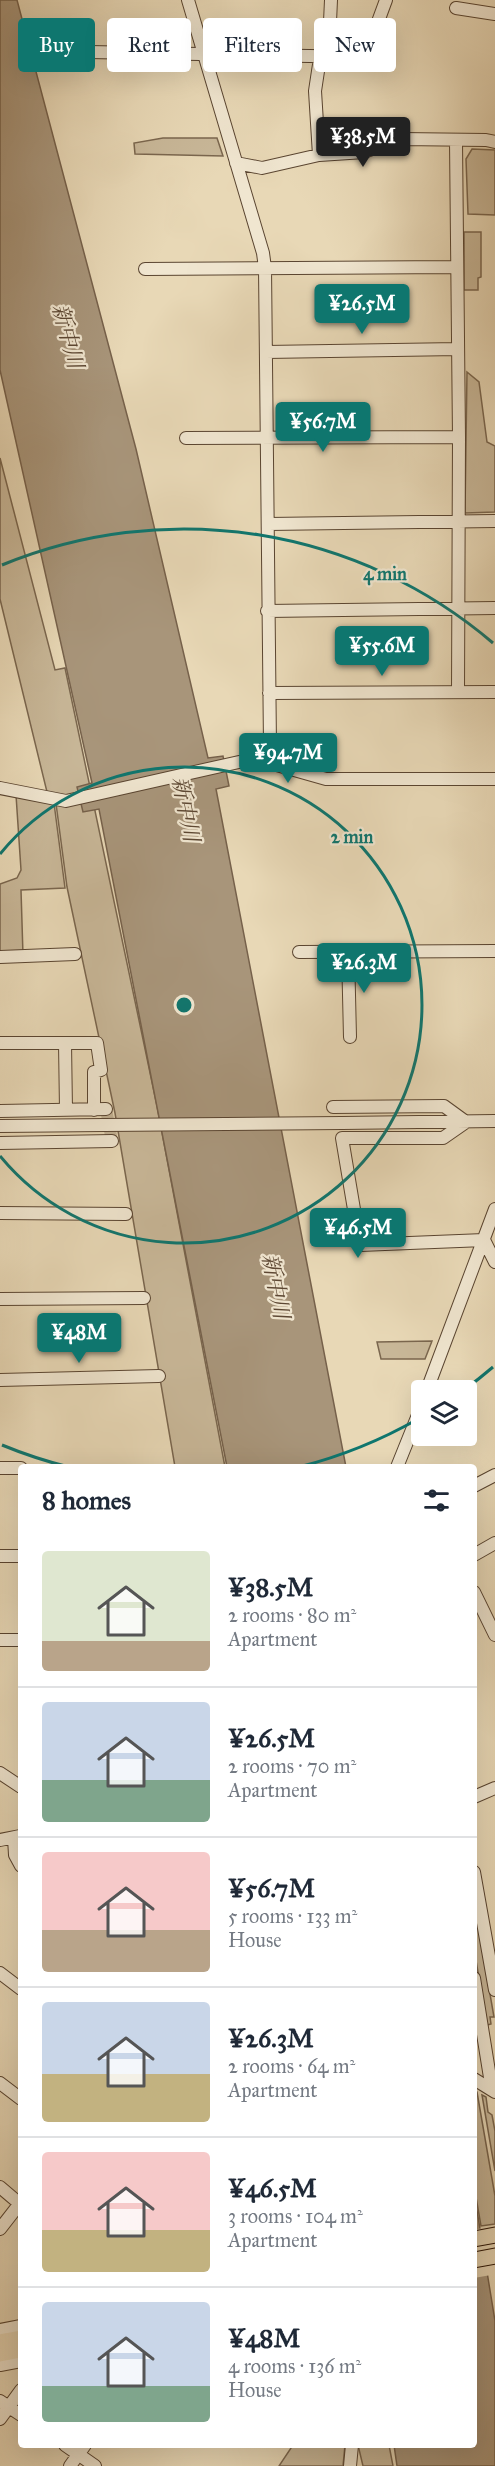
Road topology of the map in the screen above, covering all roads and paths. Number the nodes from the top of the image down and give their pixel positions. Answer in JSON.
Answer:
{"nodes":[{"id":1,"x":188,"y":0,"type":"edge"},
{"id":2,"x":331,"y":0,"type":"edge"},
{"id":3,"x":386,"y":0,"type":"edge"},
{"id":4,"x":456,"y":8,"type":"dead end"},
{"id":5,"x":495,"y":14,"type":"edge"},
{"id":6,"x":330,"y":18,"type":"edge"},
{"id":7,"x":379,"y":18,"type":"edge"},
{"id":8,"x":203,"y":51,"type":"edge"},
{"id":9,"x":95,"y":52,"type":"edge"},
{"id":10,"x":203,"y":54,"type":"edge"},
{"id":11,"x":209,"y":72,"type":"edge"},
{"id":12,"x":318,"y":72,"type":"edge"},
{"id":13,"x":456,"y":141,"type":"junction"},
{"id":14,"x":495,"y":142,"type":"edge"},
{"id":15,"x":319,"y":155,"type":"junction"},
{"id":16,"x":236,"y":163,"type":"junction"},
{"id":17,"x":456,"y":267,"type":"junction"},
{"id":18,"x":265,"y":268,"type":"junction"},
{"id":19,"x":145,"y":269,"type":"dead end"},
{"id":20,"x":458,"y":349,"type":"junction"},
{"id":21,"x":266,"y":352,"type":"junction"},
{"id":22,"x":459,"y":437,"type":"junction"},
{"id":23,"x":186,"y":438,"type":"dead end"},
{"id":24,"x":267,"y":438,"type":"junction"},
{"id":25,"x":459,"y":521,"type":"junction"},
{"id":26,"x":495,"y":521,"type":"edge"},
{"id":27,"x":268,"y":524,"type":"junction"},
{"id":28,"x":495,"y":608,"type":"edge"},
{"id":29,"x":458,"y":609,"type":"junction"},
{"id":30,"x":267,"y":611,"type":"junction"},
{"id":31,"x":458,"y":692,"type":"junction"},
{"id":32,"x":495,"y":692,"type":"edge"},
{"id":33,"x":269,"y":693,"type":"junction"},
{"id":34,"x":266,"y":762,"type":"junction"},
{"id":35,"x":495,"y":780,"type":"edge"},
{"id":36,"x":0,"y":788,"type":"edge"},
{"id":37,"x":495,"y":951,"type":"edge"},
{"id":38,"x":299,"y":952,"type":"dead end"},
{"id":39,"x":348,"y":952,"type":"junction"},
{"id":40,"x":75,"y":954,"type":"dead end"},
{"id":41,"x":0,"y":957,"type":"edge"},
{"id":42,"x":350,"y":1036,"type":"dead end"},
{"id":43,"x":0,"y":1043,"type":"edge"},
{"id":44,"x":65,"y":1043,"type":"junction"},
{"id":45,"x":333,"y":1107,"type":"dead end"},
{"id":46,"x":66,"y":1110,"type":"junction"},
{"id":47,"x":0,"y":1111,"type":"edge"},
{"id":48,"x":495,"y":1121,"type":"edge"},
{"id":49,"x":466,"y":1122,"type":"junction"},
{"id":50,"x":0,"y":1126,"type":"edge"},
{"id":51,"x":112,"y":1141,"type":"dead end"},
{"id":52,"x":0,"y":1143,"type":"edge"},
{"id":53,"x":495,"y":1209,"type":"edge"},
{"id":54,"x":0,"y":1213,"type":"edge"},
{"id":55,"x":126,"y":1214,"type":"dead end"},
{"id":56,"x":484,"y":1240,"type":"junction"},
{"id":57,"x":495,"y":1262,"type":"edge"},
{"id":58,"x":144,"y":1298,"type":"dead end"},
{"id":59,"x":0,"y":1299,"type":"edge"},
{"id":60,"x":159,"y":1376,"type":"dead end"},
{"id":61,"x":0,"y":1380,"type":"edge"},
{"id":62,"x":431,"y":1380,"type":"edge"},
{"id":63,"x":411,"y":1432,"type":"edge"},
{"id":64,"x":398,"y":1464,"type":"edge"},
{"id":65,"x":0,"y":1468,"type":"edge"},
{"id":66,"x":18,"y":1468,"type":"edge"},
{"id":67,"x":495,"y":1475,"type":"edge"},
{"id":68,"x":477,"y":1484,"type":"edge"},
{"id":69,"x":495,"y":1543,"type":"edge"},
{"id":70,"x":477,"y":1553,"type":"edge"},
{"id":71,"x":0,"y":1556,"type":"edge"},
{"id":72,"x":18,"y":1556,"type":"edge"},
{"id":73,"x":477,"y":1599,"type":"edge"},
{"id":74,"x":495,"y":1635,"type":"edge"},
{"id":75,"x":0,"y":1640,"type":"edge"},
{"id":76,"x":18,"y":1640,"type":"edge"},
{"id":77,"x":0,"y":1773,"type":"edge"},
{"id":78,"x":18,"y":1782,"type":"edge"},
{"id":79,"x":495,"y":1788,"type":"edge"},
{"id":80,"x":477,"y":1796,"type":"edge"},
{"id":81,"x":17,"y":1837,"type":"edge"},
{"id":82,"x":0,"y":1840,"type":"edge"},
{"id":83,"x":18,"y":1860,"type":"edge"},
{"id":84,"x":477,"y":1889,"type":"edge"},
{"id":85,"x":0,"y":1973,"type":"edge"},
{"id":86,"x":18,"y":1987,"type":"edge"},
{"id":87,"x":495,"y":1989,"type":"edge"},
{"id":88,"x":477,"y":1995,"type":"edge"},
{"id":89,"x":477,"y":2080,"type":"edge"},
{"id":90,"x":0,"y":2083,"type":"edge"},
{"id":91,"x":494,"y":2091,"type":"edge"},
{"id":92,"x":18,"y":2097,"type":"edge"},
{"id":93,"x":0,"y":2187,"type":"edge"},
{"id":94,"x":18,"y":2207,"type":"edge"},
{"id":95,"x":18,"y":2209,"type":"edge"},
{"id":96,"x":0,"y":2229,"type":"edge"},
{"id":97,"x":495,"y":2235,"type":"edge"},
{"id":98,"x":477,"y":2238,"type":"edge"},
{"id":99,"x":495,"y":2244,"type":"edge"},
{"id":100,"x":477,"y":2247,"type":"edge"},
{"id":101,"x":495,"y":2256,"type":"edge"},
{"id":102,"x":477,"y":2259,"type":"edge"},
{"id":103,"x":495,"y":2264,"type":"edge"},
{"id":104,"x":477,"y":2267,"type":"edge"},
{"id":105,"x":18,"y":2327,"type":"edge"},
{"id":106,"x":0,"y":2330,"type":"edge"},
{"id":107,"x":18,"y":2339,"type":"edge"},
{"id":108,"x":0,"y":2342,"type":"edge"},
{"id":109,"x":18,"y":2351,"type":"edge"},
{"id":110,"x":0,"y":2354,"type":"edge"},
{"id":111,"x":18,"y":2362,"type":"edge"},
{"id":112,"x":0,"y":2365,"type":"edge"},
{"id":113,"x":18,"y":2392,"type":"edge"},
{"id":114,"x":4,"y":2404,"type":"edge"},
{"id":115,"x":18,"y":2413,"type":"edge"},
{"id":116,"x":0,"y":2419,"type":"edge"},
{"id":117,"x":352,"y":2448,"type":"edge"},
{"id":118,"x":82,"y":2450,"type":"edge"},
{"id":119,"x":70,"y":2466,"type":"edge"},
{"id":120,"x":95,"y":2466,"type":"edge"},
{"id":121,"x":350,"y":2466,"type":"edge"}],
"edges":[{"from":1,"to":8,"type":"street"},
{"from":2,"to":6,"type":"street"},
{"from":3,"to":7,"type":"street"},
{"from":4,"to":5,"type":"street"},
{"from":9,"to":10,"type":"street"},
{"from":11,"to":16,"type":"street"},
{"from":12,"to":15,"type":"street"},
{"from":13,"to":14,"type":"street"},
{"from":13,"to":15,"type":"street"},
{"from":13,"to":17,"type":"street"},
{"from":15,"to":16,"type":"street"},
{"from":16,"to":18,"type":"street"},
{"from":17,"to":18,"type":"street"},
{"from":17,"to":20,"type":"street"},
{"from":18,"to":19,"type":"street"},
{"from":18,"to":21,"type":"street"},
{"from":20,"to":21,"type":"street"},
{"from":20,"to":22,"type":"street"},
{"from":21,"to":24,"type":"street"},
{"from":22,"to":24,"type":"street"},
{"from":22,"to":25,"type":"street"},
{"from":23,"to":24,"type":"street"},
{"from":24,"to":27,"type":"street"},
{"from":25,"to":26,"type":"street"},
{"from":25,"to":27,"type":"street"},
{"from":25,"to":29,"type":"street"},
{"from":27,"to":30,"type":"street"},
{"from":28,"to":29,"type":"street"},
{"from":29,"to":30,"type":"street"},
{"from":29,"to":31,"type":"street"},
{"from":30,"to":33,"type":"street"},
{"from":31,"to":32,"type":"street"},
{"from":31,"to":33,"type":"street"},
{"from":33,"to":34,"type":"street"},
{"from":34,"to":35,"type":"street"},
{"from":34,"to":36,"type":"street"},
{"from":37,"to":39,"type":"street"},
{"from":38,"to":39,"type":"street"},
{"from":39,"to":42,"type":"street"},
{"from":40,"to":41,"type":"street"},
{"from":43,"to":44,"type":"street"},
{"from":44,"to":46,"type":"street"},
{"from":44,"to":46,"type":"street"},
{"from":45,"to":49,"type":"street"},
{"from":46,"to":47,"type":"street"},
{"from":48,"to":49,"type":"street"},
{"from":49,"to":50,"type":"street","bridge":true},
{"from":49,"to":56,"type":"street"},
{"from":51,"to":52,"type":"street"},
{"from":53,"to":56,"type":"street"},
{"from":54,"to":55,"type":"street"},
{"from":56,"to":57,"type":"street"},
{"from":56,"to":62,"type":"street"},
{"from":58,"to":59,"type":"street"},
{"from":60,"to":61,"type":"street"},
{"from":63,"to":64,"type":"street"},
{"from":65,"to":66,"type":"street"},
{"from":67,"to":68,"type":"street"},
{"from":69,"to":70,"type":"street"},
{"from":71,"to":72,"type":"street"},
{"from":73,"to":74,"type":"street"},
{"from":75,"to":76,"type":"street"},
{"from":77,"to":78,"type":"street"},
{"from":79,"to":80,"type":"street"},
{"from":81,"to":82,"type":"street"},
{"from":81,"to":83,"type":"street"},
{"from":84,"to":87,"type":"street"},
{"from":85,"to":86,"type":"street"},
{"from":88,"to":91,"type":"street"},
{"from":89,"to":91,"type":"street"},
{"from":90,"to":92,"type":"street"},
{"from":93,"to":94,"type":"street"},
{"from":95,"to":96,"type":"street"},
{"from":97,"to":98,"type":"main road"},
{"from":99,"to":100,"type":"main road"},
{"from":101,"to":102,"type":"main road"},
{"from":103,"to":104,"type":"main road"},
{"from":105,"to":106,"type":"street"},
{"from":107,"to":108,"type":"main road"},
{"from":109,"to":110,"type":"main road"},
{"from":111,"to":112,"type":"street"},
{"from":113,"to":114,"type":"street"},
{"from":114,"to":115,"type":"street"},
{"from":114,"to":116,"type":"street"},
{"from":117,"to":121,"type":"street"},
{"from":118,"to":119,"type":"street"},
{"from":118,"to":120,"type":"street"}]}
